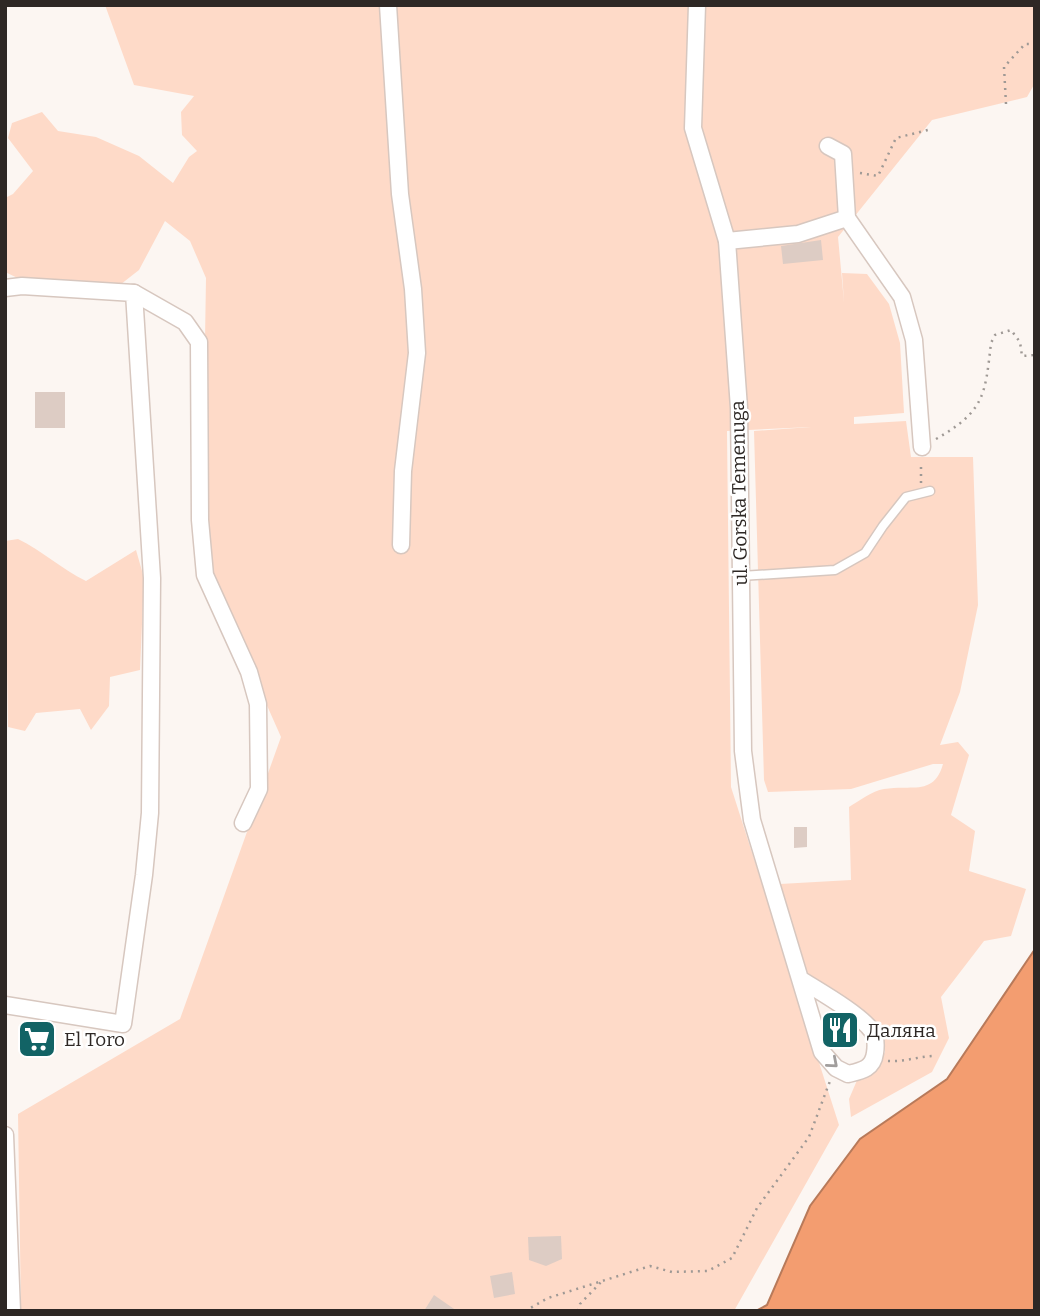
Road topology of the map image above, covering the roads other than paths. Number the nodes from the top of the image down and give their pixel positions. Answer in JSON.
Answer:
{"nodes":[{"id":1,"x":388,"y":5,"type":"edge"},
{"id":2,"x":697,"y":5,"type":"edge"},
{"id":3,"x":828,"y":146,"type":"dead end"},
{"id":4,"x":847,"y":218,"type":"junction"},
{"id":5,"x":727,"y":241,"type":"junction"},
{"id":6,"x":5,"y":288,"type":"edge"},
{"id":7,"x":134,"y":293,"type":"junction"},
{"id":8,"x":922,"y":447,"type":"road end"},
{"id":9,"x":930,"y":491,"type":"dead end"},
{"id":10,"x":401,"y":545,"type":"dead end"},
{"id":11,"x":741,"y":576,"type":"junction"},
{"id":12,"x":243,"y":823,"type":"dead end"},
{"id":13,"x":800,"y":979,"type":"junction"},
{"id":14,"x":5,"y":1005,"type":"edge"},
{"id":15,"x":5,"y":1135,"type":"edge"},
{"id":16,"x":8,"y":1267,"type":"edge"},
{"id":17,"x":12,"y":1311,"type":"edge"}],
"edges":[{"from":1,"to":10,"type":"street"},
{"from":2,"to":5,"type":"street","name":"ul. Gorska Temenuga"},
{"from":3,"to":4,"type":"street"},
{"from":4,"to":5,"type":"street"},
{"from":4,"to":8,"type":"street"},
{"from":5,"to":11,"type":"street","name":"ul. Gorska Temenuga"},
{"from":6,"to":7,"type":"street"},
{"from":7,"to":12,"type":"street"},
{"from":7,"to":14,"type":"street"},
{"from":9,"to":11,"type":"lane"},
{"from":11,"to":13,"type":"street","name":"ul. Gorska Temenuga"},
{"from":13,"to":13,"type":"street","name":"ul. Gorska Temenuga","one_way":true},
{"from":15,"to":16,"type":"street"},
{"from":16,"to":17,"type":"street"}]}
